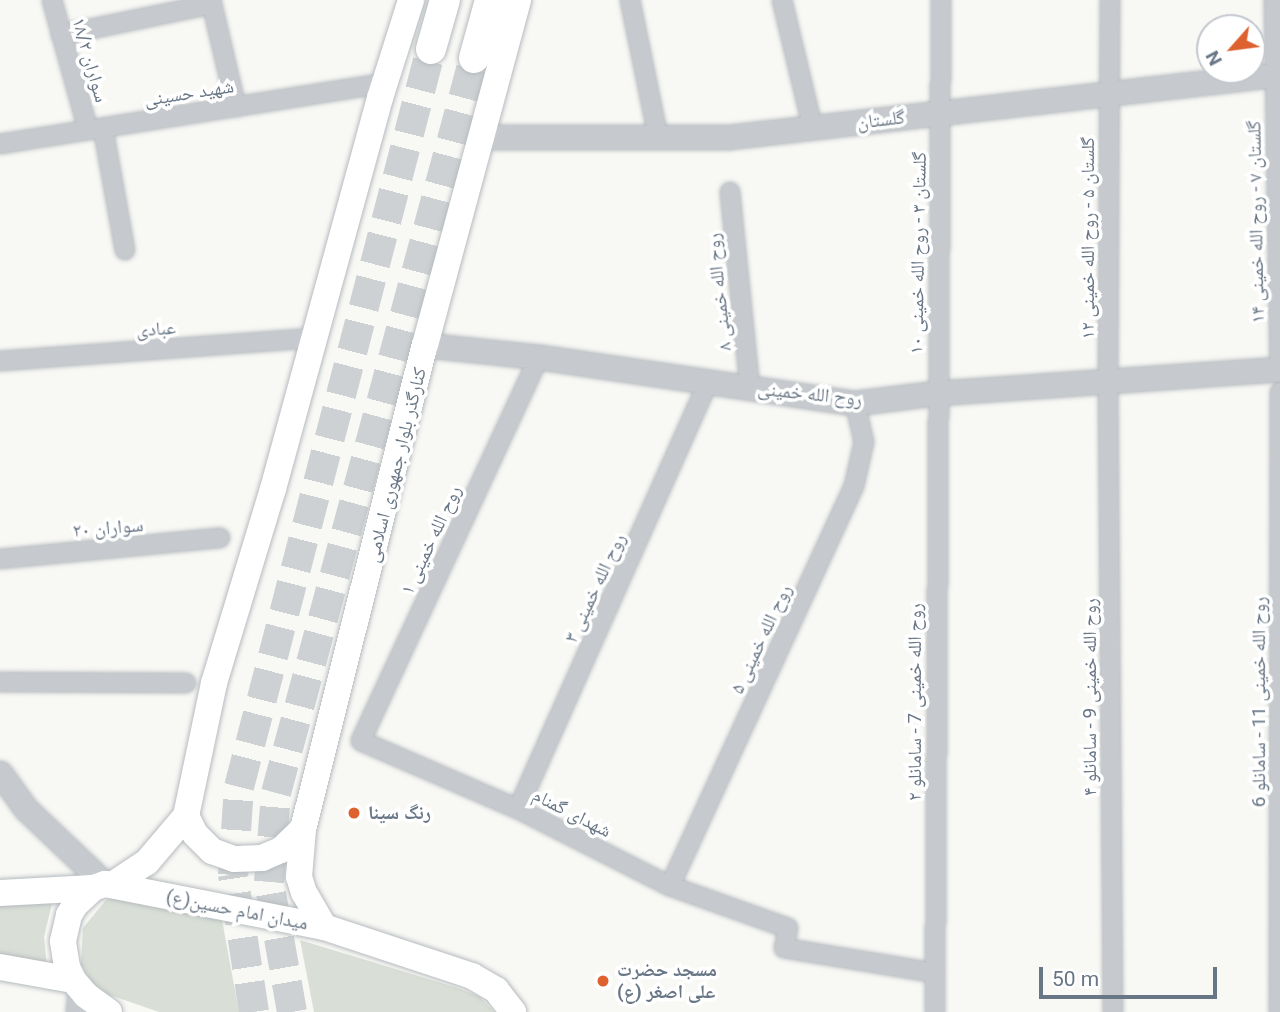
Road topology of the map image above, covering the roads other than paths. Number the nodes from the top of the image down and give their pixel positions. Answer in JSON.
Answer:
{"nodes":[{"id":1,"x":52,"y":0,"type":"edge"},
{"id":2,"x":411,"y":0,"type":"edge"},
{"id":3,"x":445,"y":0,"type":"edge"},
{"id":4,"x":490,"y":0,"type":"edge"},
{"id":5,"x":518,"y":0,"type":"edge"},
{"id":6,"x":630,"y":0,"type":"edge"},
{"id":7,"x":782,"y":0,"type":"edge"},
{"id":8,"x":941,"y":0,"type":"edge"},
{"id":9,"x":1110,"y":0,"type":"edge"},
{"id":10,"x":1274,"y":0,"type":"edge"},
{"id":11,"x":212,"y":2,"type":"edge"},
{"id":12,"x":61,"y":35,"type":"junction"},
{"id":13,"x":431,"y":49,"type":"tunnel mouth"},
{"id":14,"x":474,"y":58,"type":"tunnel mouth"},
{"id":15,"x":1277,"y":75,"type":"edge"},
{"id":16,"x":385,"y":83,"type":"junction"},
{"id":17,"x":1110,"y":96,"type":"junction"},
{"id":18,"x":236,"y":107,"type":"junction"},
{"id":19,"x":941,"y":113,"type":"junction"},
{"id":20,"x":96,"y":129,"type":"junction"},
{"id":21,"x":813,"y":129,"type":"junction"},
{"id":22,"x":481,"y":137,"type":"junction"},
{"id":23,"x":658,"y":137,"type":"junction"},
{"id":24,"x":0,"y":144,"type":"edge"},
{"id":25,"x":730,"y":192,"type":"dead end"},
{"id":26,"x":125,"y":250,"type":"dead end"},
{"id":27,"x":315,"y":338,"type":"junction"},
{"id":28,"x":425,"y":345,"type":"junction"},
{"id":29,"x":539,"y":357,"type":"junction"},
{"id":30,"x":0,"y":361,"type":"edge"},
{"id":31,"x":1280,"y":368,"type":"edge"},
{"id":32,"x":1108,"y":381,"type":"junction"},
{"id":33,"x":708,"y":383,"type":"junction"},
{"id":34,"x":750,"y":388,"type":"junction"},
{"id":35,"x":1280,"y":392,"type":"edge"},
{"id":36,"x":937,"y":393,"type":"junction"},
{"id":37,"x":855,"y":403,"type":"junction"},
{"id":38,"x":220,"y":538,"type":"dead end"},
{"id":39,"x":0,"y":559,"type":"edge"},
{"id":40,"x":0,"y":682,"type":"edge"},
{"id":41,"x":186,"y":683,"type":"dead end"},
{"id":42,"x":361,"y":741,"type":"joint"},
{"id":43,"x":0,"y":774,"type":"edge"},
{"id":44,"x":518,"y":810,"type":"junction"},
{"id":45,"x":186,"y":816,"type":"junction"},
{"id":46,"x":303,"y":829,"type":"junction"},
{"id":47,"x":103,"y":886,"type":"junction"},
{"id":48,"x":670,"y":886,"type":"junction"},
{"id":49,"x":0,"y":893,"type":"edge"},
{"id":50,"x":324,"y":927,"type":"junction"},
{"id":51,"x":0,"y":967,"type":"edge"},
{"id":52,"x":935,"y":973,"type":"junction"},
{"id":53,"x":77,"y":993,"type":"edge"},
{"id":54,"x":109,"y":1012,"type":"edge"},
{"id":55,"x":513,"y":1012,"type":"edge"},
{"id":56,"x":935,"y":1012,"type":"edge"},
{"id":57,"x":1113,"y":1012,"type":"edge"},
{"id":58,"x":1279,"y":1012,"type":"edge"}],
"edges":[{"from":1,"to":12,"type":"street","name":"سواران ۱۸/۲"},
{"from":2,"to":16,"type":"main road"},
{"from":3,"to":13,"type":"main road"},
{"from":4,"to":14,"type":"main road"},
{"from":5,"to":22,"type":"main road","name":"کنارگذر بلوار جمهوری اسلامی"},
{"from":6,"to":23,"type":"street"},
{"from":7,"to":21,"type":"street"},
{"from":8,"to":19,"type":"street","name":"گلستان ۳ - روح الله خمینی ۱۰"},
{"from":9,"to":17,"type":"street","name":"گلستان ۵ - روح الله خمینی ۱۲"},
{"from":10,"to":15,"type":"street","name":"گلستان ۷ - روح الله خمینی ۱۴"},
{"from":11,"to":12,"type":"street"},
{"from":11,"to":18,"type":"street"},
{"from":12,"to":20,"type":"street","name":"سواران ۱۸/۲"},
{"from":15,"to":17,"type":"street","name":"گلستان"},
{"from":15,"to":31,"type":"street","name":"گلستان ۷ - روح الله خمینی ۱۴"},
{"from":16,"to":18,"type":"street","name":"شهید حسینی"},
{"from":16,"to":27,"type":"main road"},
{"from":17,"to":19,"type":"street","name":"گلستان"},
{"from":17,"to":32,"type":"street","name":"گلستان ۵ - روح الله خمینی ۱۲"},
{"from":18,"to":20,"type":"street","name":"شهید حسینی"},
{"from":19,"to":21,"type":"street","name":"گلستان"},
{"from":19,"to":36,"type":"street","name":"گلستان ۳ - روح الله خمینی ۱۰"},
{"from":20,"to":24,"type":"street","name":"شهید حسینی"},
{"from":20,"to":26,"type":"street","name":"سواران ۱۸/۲"},
{"from":21,"to":23,"type":"street","name":"گلستان"},
{"from":22,"to":23,"type":"street","name":"گلستان"},
{"from":22,"to":28,"type":"main road","name":"کنارگذر بلوار جمهوری اسلامی"},
{"from":25,"to":34,"type":"street","name":"روح الله خمینی ۸"},
{"from":27,"to":30,"type":"street","name":"عبادی"},
{"from":27,"to":45,"type":"main road"},
{"from":28,"to":29,"type":"street","name":"روح الله خمینی"},
{"from":28,"to":46,"type":"main road","name":"کنارگذر بلوار جمهوری اسلامی"},
{"from":29,"to":33,"type":"street","name":"روح الله خمینی"},
{"from":29,"to":42,"type":"street","name":"روح الله خمینی ۱"},
{"from":31,"to":32,"type":"street","name":"روح الله خمینی"},
{"from":32,"to":36,"type":"street","name":"روح الله خمینی"},
{"from":32,"to":57,"type":"street","name":"روح الله خمینی 9 - سامانلو ۴"},
{"from":33,"to":34,"type":"street","name":"روح الله خمینی"},
{"from":33,"to":44,"type":"street","name":"روح الله خمینی ۳"},
{"from":34,"to":37,"type":"street","name":"روح الله خمینی"},
{"from":35,"to":58,"type":"street","name":"روح الله خمینی 11 - سامانلو 6"},
{"from":36,"to":37,"type":"street","name":"روح الله خمینی"},
{"from":36,"to":52,"type":"street","name":"روح الله خمینی 7 - سامانلو ۲"},
{"from":37,"to":48,"type":"street","name":"روح الله خمینی ۵"},
{"from":38,"to":39,"type":"street","name":"سواران ۲۰"},
{"from":40,"to":41,"type":"street"},
{"from":42,"to":44,"type":"street","name":"شهدای گمنام"},
{"from":43,"to":47,"type":"street"},
{"from":44,"to":48,"type":"street","name":"شهدای گمنام"},
{"from":45,"to":46,"type":"main road"},
{"from":45,"to":47,"type":"main road"},
{"from":46,"to":50,"type":"main road","name":"کنارگذر بلوار جمهوری اسلامی"},
{"from":47,"to":49,"type":"main road","name":"میدان امام حسین(ع)"},
{"from":47,"to":50,"type":"main road","name":"میدان امام حسین(ع)"},
{"from":47,"to":53,"type":"main road"},
{"from":48,"to":52,"type":"street","name":"شهدای گمنام"},
{"from":50,"to":55,"type":"main road","name":"میدان امام حسین(ع)"},
{"from":51,"to":53,"type":"main road"},
{"from":52,"to":56,"type":"street","name":"روح الله خمینی 7 - سامانلو ۲"},
{"from":53,"to":54,"type":"main road"}]}
